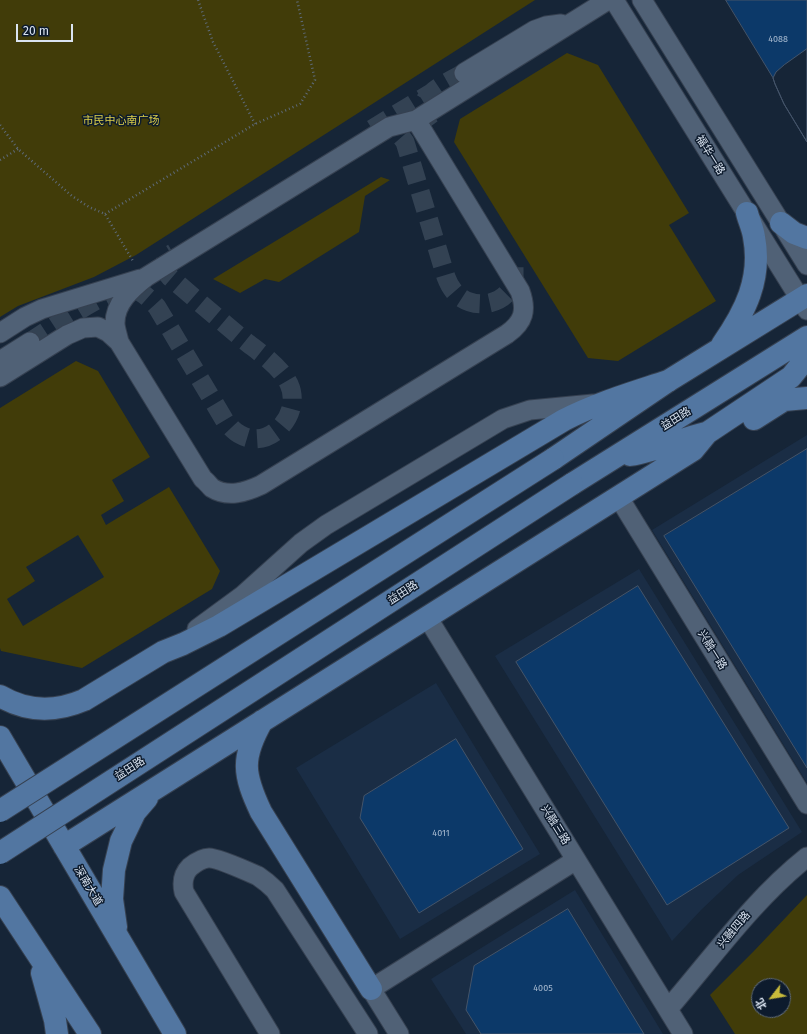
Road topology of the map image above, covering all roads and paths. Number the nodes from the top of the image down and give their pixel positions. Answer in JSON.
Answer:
{"nodes":[{"id":1,"x":198,"y":0,"type":"edge"},
{"id":2,"x":297,"y":0,"type":"edge"},
{"id":3,"x":608,"y":0,"type":"edge"},
{"id":4,"x":614,"y":0,"type":"edge"},
{"id":5,"x":642,"y":0,"type":"edge"},
{"id":6,"x":574,"y":22,"type":"junction"},
{"id":7,"x":464,"y":73,"type":"tunnel mouth"},
{"id":8,"x":416,"y":120,"type":"junction"},
{"id":9,"x":255,"y":124,"type":"junction"},
{"id":10,"x":0,"y":125,"type":"edge"},
{"id":11,"x":18,"y":149,"type":"junction"},
{"id":12,"x":0,"y":160,"type":"edge"},
{"id":13,"x":746,"y":213,"type":"junction"},
{"id":14,"x":105,"y":214,"type":"junction"},
{"id":15,"x":781,"y":223,"type":"junction"},
{"id":16,"x":807,"y":238,"type":"edge"},
{"id":17,"x":807,"y":265,"type":"edge"},
{"id":18,"x":140,"y":270,"type":"junction"},
{"id":19,"x":805,"y":302,"type":"edge"},
{"id":20,"x":0,"y":333,"type":"edge"},
{"id":21,"x":807,"y":337,"type":"edge"},
{"id":22,"x":30,"y":342,"type":"tunnel mouth"},
{"id":23,"x":119,"y":342,"type":"junction"},
{"id":24,"x":718,"y":351,"type":"junction"},
{"id":25,"x":807,"y":357,"type":"edge"},
{"id":26,"x":0,"y":360,"type":"edge"},
{"id":27,"x":0,"y":377,"type":"edge"},
{"id":28,"x":668,"y":382,"type":"junction"},
{"id":29,"x":807,"y":398,"type":"edge"},
{"id":30,"x":602,"y":403,"type":"junction"},
{"id":31,"x":707,"y":433,"type":"junction"},
{"id":32,"x":614,"y":457,"type":"junction"},
{"id":33,"x":618,"y":496,"type":"junction"},
{"id":34,"x":427,"y":617,"type":"junction"},
{"id":35,"x":163,"y":652,"type":"junction"},
{"id":36,"x":0,"y":696,"type":"edge"},
{"id":37,"x":262,"y":720,"type":"junction"},
{"id":38,"x":0,"y":737,"type":"edge"},
{"id":39,"x":158,"y":787,"type":"junction"},
{"id":40,"x":807,"y":804,"type":"edge"},
{"id":41,"x":0,"y":811,"type":"edge"},
{"id":42,"x":64,"y":846,"type":"junction"},
{"id":43,"x":0,"y":852,"type":"edge"},
{"id":44,"x":807,"y":857,"type":"edge"},
{"id":45,"x":576,"y":860,"type":"junction"},
{"id":46,"x":0,"y":898,"type":"edge"},
{"id":47,"x":116,"y":934,"type":"junction"},
{"id":48,"x":37,"y":954,"type":"junction"},
{"id":49,"x":371,"y":988,"type":"junction"},
{"id":50,"x":668,"y":1009,"type":"junction"},
{"id":51,"x":57,"y":1034,"type":"edge"},
{"id":52,"x":90,"y":1034,"type":"edge"},
{"id":53,"x":175,"y":1034,"type":"edge"},
{"id":54,"x":270,"y":1034,"type":"edge"},
{"id":55,"x":368,"y":1034,"type":"edge"},
{"id":56,"x":399,"y":1034,"type":"edge"},
{"id":57,"x":683,"y":1034,"type":"edge"}],
"edges":[{"from":1,"to":9,"type":"path"},
{"from":2,"to":9,"type":"path"},
{"from":3,"to":6,"type":"street"},
{"from":4,"to":13,"type":"street","name":"福华一路"},
{"from":5,"to":15,"type":"street"},
{"from":6,"to":7,"type":"street"},
{"from":6,"to":8,"type":"street"},
{"from":8,"to":18,"type":"street"},
{"from":8,"to":23,"type":"street"},
{"from":9,"to":14,"type":"path"},
{"from":10,"to":11,"type":"path"},
{"from":11,"to":12,"type":"path"},
{"from":11,"to":14,"type":"path"},
{"from":13,"to":19,"type":"street","name":"福华一路"},
{"from":13,"to":24,"type":"main road"},
{"from":14,"to":18,"type":"path"},
{"from":15,"to":16,"type":"main road"},
{"from":15,"to":17,"type":"street"},
{"from":18,"to":20,"type":"street"},
{"from":18,"to":23,"type":"street"},
{"from":19,"to":24,"type":"main road"},
{"from":21,"to":32,"type":"main road","name":"益田路"},
{"from":22,"to":26,"type":"street"},
{"from":23,"to":27,"type":"street"},
{"from":24,"to":28,"type":"main road"},
{"from":25,"to":31,"type":"main road"},
{"from":28,"to":30,"type":"main road"},
{"from":28,"to":41,"type":"main road","bridge":true},
{"from":29,"to":31,"type":"main road"},
{"from":30,"to":35,"type":"main road"},
{"from":30,"to":35,"type":"street"},
{"from":31,"to":32,"type":"main road"},
{"from":31,"to":33,"type":"main road"},
{"from":32,"to":43,"type":"main road","name":"益田路","bridge":true},
{"from":33,"to":34,"type":"main road"},
{"from":33,"to":40,"type":"street","name":"兴融一路"},
{"from":34,"to":37,"type":"main road"},
{"from":34,"to":45,"type":"street","name":"兴融三路"},
{"from":35,"to":36,"type":"main road"},
{"from":37,"to":39,"type":"main road"},
{"from":37,"to":49,"type":"main road"},
{"from":38,"to":42,"type":"main road","name":"深南大道"},
{"from":39,"to":42,"type":"main road"},
{"from":39,"to":47,"type":"main road"},
{"from":42,"to":47,"type":"main road","name":"深南大道"},
{"from":44,"to":50,"type":"street","name":"兴融四路"},
{"from":45,"to":49,"type":"street"},
{"from":45,"to":50,"type":"street","name":"兴融三路"},
{"from":46,"to":48,"type":"main road"},
{"from":47,"to":53,"type":"main road","name":"深南大道"},
{"from":48,"to":51,"type":"main road"},
{"from":48,"to":52,"type":"main road"},
{"from":49,"to":56,"type":"street"},
{"from":50,"to":57,"type":"street","name":"兴融三路"},
{"from":54,"to":55,"type":"street"}]}
